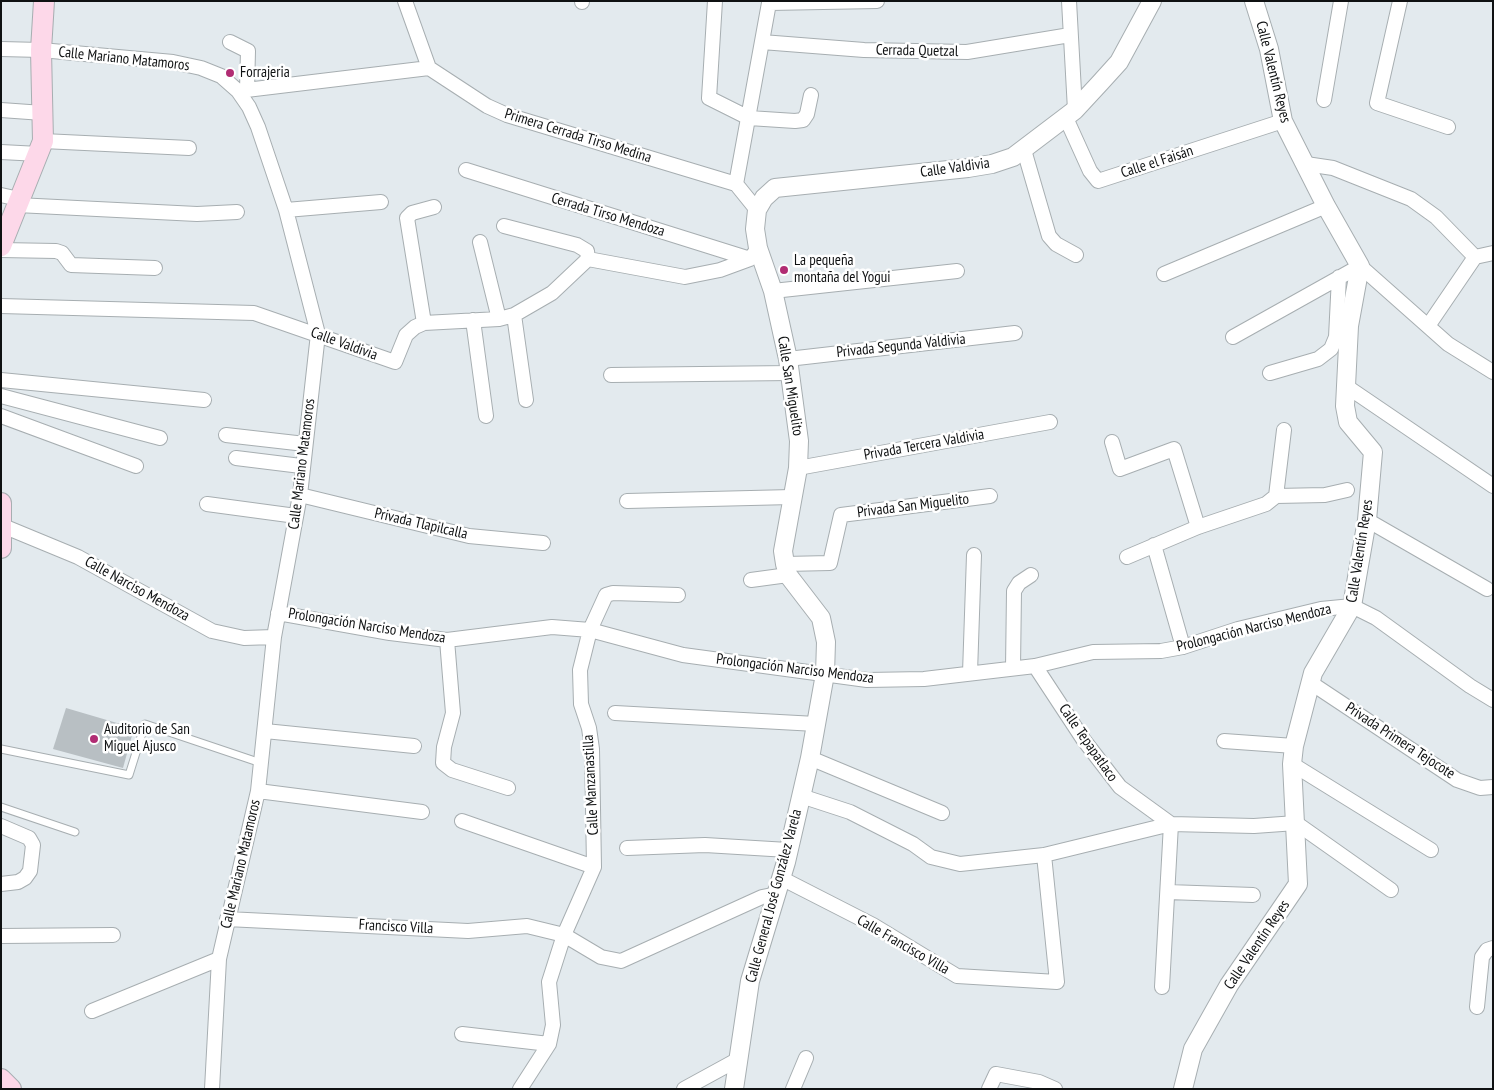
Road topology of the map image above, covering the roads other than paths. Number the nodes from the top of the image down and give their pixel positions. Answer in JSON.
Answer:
{"nodes":[{"id":1,"x":44,"y":1,"type":"edge"},
{"id":2,"x":405,"y":1,"type":"edge"},
{"id":3,"x":715,"y":1,"type":"edge"},
{"id":4,"x":877,"y":1,"type":"edge"},
{"id":5,"x":1069,"y":1,"type":"edge"},
{"id":6,"x":1254,"y":1,"type":"edge"},
{"id":7,"x":1341,"y":1,"type":"edge"},
{"id":8,"x":1400,"y":1,"type":"edge"},
{"id":9,"x":860,"y":2,"type":"edge"},
{"id":10,"x":1147,"y":3,"type":"edge"},
{"id":11,"x":1070,"y":35,"type":"junction"},
{"id":12,"x":230,"y":42,"type":"dead end"},
{"id":13,"x":762,"y":42,"type":"junction"},
{"id":14,"x":1,"y":49,"type":"edge"},
{"id":15,"x":41,"y":50,"type":"junction"},
{"id":16,"x":429,"y":68,"type":"junction"},
{"id":17,"x":242,"y":90,"type":"junction"},
{"id":18,"x":811,"y":95,"type":"dead end"},
{"id":19,"x":1324,"y":100,"type":"dead end"},
{"id":20,"x":1,"y":110,"type":"edge"},
{"id":21,"x":43,"y":113,"type":"junction"},
{"id":22,"x":1071,"y":114,"type":"junction"},
{"id":23,"x":750,"y":118,"type":"junction"},
{"id":24,"x":1284,"y":121,"type":"junction"},
{"id":25,"x":1448,"y":127,"type":"dead end"},
{"id":26,"x":41,"y":147,"type":"junction"},
{"id":27,"x":189,"y":148,"type":"dead end"},
{"id":28,"x":1024,"y":150,"type":"junction"},
{"id":29,"x":1,"y":152,"type":"edge"},
{"id":30,"x":1306,"y":164,"type":"junction"},
{"id":31,"x":466,"y":170,"type":"dead end"},
{"id":32,"x":736,"y":184,"type":"junction"},
{"id":33,"x":13,"y":200,"type":"edge"},
{"id":34,"x":381,"y":202,"type":"dead end"},
{"id":35,"x":1326,"y":206,"type":"junction"},
{"id":36,"x":434,"y":207,"type":"dead end"},
{"id":37,"x":286,"y":210,"type":"junction"},
{"id":38,"x":756,"y":210,"type":"junction"},
{"id":39,"x":236,"y":212,"type":"dead end"},
{"id":40,"x":504,"y":226,"type":"dead end"},
{"id":41,"x":480,"y":242,"type":"dead end"},
{"id":42,"x":1,"y":246,"type":"edge"},
{"id":43,"x":1,"y":250,"type":"edge"},
{"id":44,"x":754,"y":253,"type":"junction"},
{"id":45,"x":1493,"y":253,"type":"edge"},
{"id":46,"x":1076,"y":255,"type":"dead end"},
{"id":47,"x":1475,"y":257,"type":"junction"},
{"id":48,"x":588,"y":259,"type":"junction"},
{"id":49,"x":1360,"y":266,"type":"junction"},
{"id":50,"x":155,"y":268,"type":"dead end"},
{"id":51,"x":957,"y":271,"type":"dead end"},
{"id":52,"x":1164,"y":274,"type":"dead end"},
{"id":53,"x":1339,"y":277,"type":"junction"},
{"id":54,"x":773,"y":291,"type":"junction"},
{"id":55,"x":1,"y":306,"type":"edge"},
{"id":56,"x":514,"y":315,"type":"junction"},
{"id":57,"x":499,"y":319,"type":"junction"},
{"id":58,"x":473,"y":320,"type":"junction"},
{"id":59,"x":424,"y":323,"type":"junction"},
{"id":60,"x":1428,"y":326,"type":"junction"},
{"id":61,"x":1015,"y":333,"type":"dead end"},
{"id":62,"x":318,"y":334,"type":"junction"},
{"id":63,"x":1233,"y":337,"type":"dead end"},
{"id":64,"x":789,"y":366,"type":"junction"},
{"id":65,"x":1493,"y":372,"type":"edge"},
{"id":66,"x":1270,"y":373,"type":"dead end"},
{"id":67,"x":611,"y":376,"type":"dead end"},
{"id":68,"x":1,"y":380,"type":"edge"},
{"id":69,"x":1346,"y":386,"type":"junction"},
{"id":70,"x":1,"y":396,"type":"edge"},
{"id":71,"x":204,"y":400,"type":"dead end"},
{"id":72,"x":526,"y":400,"type":"dead end"},
{"id":73,"x":1,"y":416,"type":"edge"},
{"id":74,"x":486,"y":416,"type":"dead end"},
{"id":75,"x":1050,"y":422,"type":"dead end"},
{"id":76,"x":1284,"y":430,"type":"dead end"},
{"id":77,"x":226,"y":435,"type":"dead end"},
{"id":78,"x":160,"y":438,"type":"dead end"},
{"id":79,"x":1112,"y":442,"type":"dead end"},
{"id":80,"x":305,"y":444,"type":"junction"},
{"id":81,"x":236,"y":458,"type":"dead end"},
{"id":82,"x":136,"y":466,"type":"dead end"},
{"id":83,"x":301,"y":466,"type":"junction"},
{"id":84,"x":798,"y":468,"type":"junction"},
{"id":85,"x":1493,"y":486,"type":"edge"},
{"id":86,"x":1347,"y":490,"type":"dead end"},
{"id":87,"x":300,"y":495,"type":"junction"},
{"id":88,"x":990,"y":496,"type":"dead end"},
{"id":89,"x":1276,"y":496,"type":"junction"},
{"id":90,"x":792,"y":497,"type":"junction"},
{"id":91,"x":627,"y":501,"type":"dead end"},
{"id":92,"x":1,"y":503,"type":"edge"},
{"id":93,"x":207,"y":504,"type":"dead end"},
{"id":94,"x":296,"y":516,"type":"junction"},
{"id":95,"x":1367,"y":520,"type":"junction"},
{"id":96,"x":3,"y":526,"type":"junction"},
{"id":97,"x":1198,"y":527,"type":"junction"},
{"id":98,"x":543,"y":543,"type":"dead end"},
{"id":99,"x":1154,"y":545,"type":"junction"},
{"id":100,"x":1,"y":548,"type":"edge"},
{"id":101,"x":974,"y":555,"type":"dead end"},
{"id":102,"x":1127,"y":557,"type":"dead end"},
{"id":103,"x":786,"y":570,"type":"junction"},
{"id":104,"x":1031,"y":574,"type":"dead end"},
{"id":105,"x":751,"y":580,"type":"dead end"},
{"id":106,"x":1487,"y":589,"type":"dead end"},
{"id":107,"x":678,"y":595,"type":"dead end"},
{"id":108,"x":1352,"y":606,"type":"junction"},
{"id":109,"x":278,"y":613,"type":"junction"},
{"id":110,"x":590,"y":630,"type":"junction"},
{"id":111,"x":274,"y":637,"type":"junction"},
{"id":112,"x":447,"y":640,"type":"junction"},
{"id":113,"x":1183,"y":647,"type":"junction"},
{"id":114,"x":1035,"y":666,"type":"junction"},
{"id":115,"x":1013,"y":668,"type":"junction"},
{"id":116,"x":970,"y":673,"type":"junction"},
{"id":117,"x":825,"y":674,"type":"junction"},
{"id":118,"x":1311,"y":683,"type":"junction"},
{"id":119,"x":1493,"y":700,"type":"edge"},
{"id":120,"x":615,"y":713,"type":"dead end"},
{"id":121,"x":816,"y":724,"type":"junction"},
{"id":122,"x":265,"y":731,"type":"junction"},
{"id":123,"x":1224,"y":741,"type":"dead end"},
{"id":124,"x":414,"y":746,"type":"dead end"},
{"id":125,"x":1294,"y":746,"type":"junction"},
{"id":126,"x":1,"y":748,"type":"edge"},
{"id":127,"x":810,"y":758,"type":"junction"},
{"id":128,"x":261,"y":763,"type":"junction"},
{"id":129,"x":1292,"y":764,"type":"junction"},
{"id":130,"x":1493,"y":787,"type":"edge"},
{"id":131,"x":508,"y":788,"type":"dead end"},
{"id":132,"x":258,"y":790,"type":"junction"},
{"id":133,"x":801,"y":796,"type":"junction"},
{"id":134,"x":1,"y":807,"type":"edge"},
{"id":135,"x":422,"y":812,"type":"dead end"},
{"id":136,"x":942,"y":813,"type":"dead end"},
{"id":137,"x":462,"y":821,"type":"dead end"},
{"id":138,"x":1296,"y":823,"type":"junction"},
{"id":139,"x":1172,"y":824,"type":"junction"},
{"id":140,"x":1,"y":826,"type":"edge"},
{"id":141,"x":74,"y":832,"type":"dead end"},
{"id":142,"x":627,"y":848,"type":"dead end"},
{"id":143,"x":788,"y":850,"type":"junction"},
{"id":144,"x":1431,"y":850,"type":"dead end"},
{"id":145,"x":1044,"y":856,"type":"junction"},
{"id":146,"x":594,"y":867,"type":"junction"},
{"id":147,"x":1,"y":884,"type":"edge"},
{"id":148,"x":779,"y":886,"type":"junction"},
{"id":149,"x":1391,"y":890,"type":"dead end"},
{"id":150,"x":1168,"y":892,"type":"junction"},
{"id":151,"x":1253,"y":895,"type":"dead end"},
{"id":152,"x":227,"y":919,"type":"junction"},
{"id":153,"x":113,"y":935,"type":"dead end"},
{"id":154,"x":564,"y":935,"type":"junction"},
{"id":155,"x":1,"y":936,"type":"edge"},
{"id":156,"x":1493,"y":948,"type":"edge"},
{"id":157,"x":219,"y":959,"type":"junction"},
{"id":158,"x":1162,"y":987,"type":"dead end"},
{"id":159,"x":1477,"y":1007,"type":"dead end"},
{"id":160,"x":92,"y":1011,"type":"dead end"},
{"id":161,"x":462,"y":1034,"type":"dead end"},
{"id":162,"x":549,"y":1044,"type":"junction"},
{"id":163,"x":806,"y":1058,"type":"dead end"},
{"id":164,"x":737,"y":1060,"type":"junction"},
{"id":165,"x":1,"y":1079,"type":"edge"},
{"id":166,"x":11,"y":1089,"type":"edge"},
{"id":167,"x":212,"y":1089,"type":"edge"},
{"id":168,"x":520,"y":1089,"type":"edge"},
{"id":169,"x":684,"y":1089,"type":"edge"},
{"id":170,"x":734,"y":1089,"type":"edge"},
{"id":171,"x":794,"y":1089,"type":"edge"},
{"id":172,"x":989,"y":1089,"type":"edge"},
{"id":173,"x":1055,"y":1089,"type":"edge"},
{"id":174,"x":1183,"y":1089,"type":"edge"}],
"edges":[{"from":1,"to":15,"type":"main road"},
{"from":2,"to":16,"type":"street"},
{"from":3,"to":23,"type":"street"},
{"from":4,"to":9,"type":"street"},
{"from":5,"to":11,"type":"street"},
{"from":6,"to":24,"type":"street","name":"Calle Valentín Reyes"},
{"from":7,"to":19,"type":"street"},
{"from":8,"to":25,"type":"street"},
{"from":9,"to":13,"type":"street"},
{"from":10,"to":22,"type":"street","name":"Calle Valdivia"},
{"from":11,"to":13,"type":"street","name":"Cerrada Quetzal"},
{"from":11,"to":22,"type":"street"},
{"from":12,"to":17,"type":"street"},
{"from":13,"to":23,"type":"street"},
{"from":14,"to":15,"type":"street","name":"Calle Mariano Matamoros"},
{"from":15,"to":17,"type":"street","name":"Calle Mariano Matamoros"},
{"from":15,"to":21,"type":"main road"},
{"from":16,"to":17,"type":"street"},
{"from":16,"to":32,"type":"street","name":"Primera Cerrada Tirso Medina"},
{"from":17,"to":37,"type":"street","name":"Calle Mariano Matamoros"},
{"from":18,"to":23,"type":"street"},
{"from":20,"to":21,"type":"street"},
{"from":21,"to":26,"type":"main road"},
{"from":22,"to":24,"type":"street","name":"Calle el Faisán"},
{"from":22,"to":28,"type":"street","name":"Calle Valdivia"},
{"from":23,"to":32,"type":"street"},
{"from":24,"to":30,"type":"street","name":"Calle Valentín Reyes"},
{"from":26,"to":27,"type":"street"},
{"from":26,"to":29,"type":"street"},
{"from":26,"to":33,"type":"main road"},
{"from":28,"to":38,"type":"street","name":"Calle Valdivia"},
{"from":28,"to":46,"type":"street"},
{"from":30,"to":35,"type":"street","name":"Calle Valentín Reyes"},
{"from":30,"to":47,"type":"street"},
{"from":31,"to":44,"type":"street","name":"Cerrada Tirso Mendoza"},
{"from":32,"to":38,"type":"street"},
{"from":33,"to":39,"type":"street"},
{"from":33,"to":42,"type":"main road"},
{"from":34,"to":37,"type":"street"},
{"from":35,"to":49,"type":"street","name":"Calle Valentín Reyes"},
{"from":35,"to":52,"type":"street"},
{"from":36,"to":59,"type":"street"},
{"from":37,"to":62,"type":"street","name":"Calle Mariano Matamoros"},
{"from":38,"to":44,"type":"street","name":"Calle San Miguelito"},
{"from":40,"to":48,"type":"street"},
{"from":41,"to":57,"type":"street"},
{"from":43,"to":50,"type":"street"},
{"from":44,"to":48,"type":"street"},
{"from":44,"to":54,"type":"street","name":"Calle San Miguelito"},
{"from":45,"to":47,"type":"street"},
{"from":47,"to":60,"type":"street"},
{"from":48,"to":56,"type":"street"},
{"from":49,"to":53,"type":"street"},
{"from":49,"to":60,"type":"street"},
{"from":49,"to":69,"type":"street","name":"Calle Valentín Reyes"},
{"from":51,"to":54,"type":"street"},
{"from":53,"to":63,"type":"street"},
{"from":53,"to":66,"type":"street"},
{"from":54,"to":64,"type":"street","name":"Calle San Miguelito"},
{"from":55,"to":62,"type":"street","name":"Calle Valdivia"},
{"from":56,"to":57,"type":"street"},
{"from":56,"to":72,"type":"street"},
{"from":57,"to":58,"type":"street"},
{"from":58,"to":59,"type":"street"},
{"from":58,"to":74,"type":"street"},
{"from":59,"to":62,"type":"street","name":"Calle Valdivia"},
{"from":60,"to":65,"type":"street"},
{"from":61,"to":64,"type":"street","name":"Privada Segunda Valdivia"},
{"from":62,"to":80,"type":"street","name":"Calle Mariano Matamoros"},
{"from":64,"to":67,"type":"street","name":"Privada Segunda Valdivia"},
{"from":64,"to":84,"type":"street","name":"Calle San Miguelito"},
{"from":68,"to":71,"type":"street"},
{"from":69,"to":85,"type":"street"},
{"from":69,"to":95,"type":"street","name":"Calle Valentín Reyes"},
{"from":70,"to":78,"type":"street"},
{"from":73,"to":82,"type":"street"},
{"from":75,"to":84,"type":"street","name":"Privada Tercera Valdivia"},
{"from":76,"to":89,"type":"street"},
{"from":77,"to":80,"type":"street"},
{"from":79,"to":97,"type":"street"},
{"from":80,"to":83,"type":"street","name":"Calle Mariano Matamoros"},
{"from":81,"to":83,"type":"street"},
{"from":83,"to":87,"type":"street","name":"Calle Mariano Matamoros"},
{"from":84,"to":90,"type":"street","name":"Calle San Miguelito"},
{"from":86,"to":89,"type":"street"},
{"from":87,"to":94,"type":"street","name":"Calle Mariano Matamoros"},
{"from":87,"to":98,"type":"street","name":"Privada Tlapilcalla"},
{"from":88,"to":103,"type":"street","name":"Privada San Miguelito"},
{"from":89,"to":97,"type":"street"},
{"from":90,"to":91,"type":"street"},
{"from":90,"to":103,"type":"street","name":"Calle San Miguelito"},
{"from":92,"to":96,"type":"main road"},
{"from":93,"to":94,"type":"street"},
{"from":94,"to":109,"type":"street","name":"Calle Mariano Matamoros"},
{"from":95,"to":106,"type":"street"},
{"from":95,"to":108,"type":"street","name":"Calle Valentín Reyes"},
{"from":96,"to":100,"type":"main road"},
{"from":96,"to":111,"type":"street","name":"Calle Narciso Mendoza"},
{"from":97,"to":99,"type":"street"},
{"from":99,"to":102,"type":"street"},
{"from":99,"to":113,"type":"street"},
{"from":101,"to":116,"type":"street"},
{"from":103,"to":105,"type":"street"},
{"from":103,"to":117,"type":"street"},
{"from":104,"to":115,"type":"street"},
{"from":107,"to":110,"type":"street","name":"Calle Manzanastilla"},
{"from":108,"to":113,"type":"street","name":"Prolongación Narciso Mendoza"},
{"from":108,"to":118,"type":"street","name":"Calle Valentín Reyes"},
{"from":108,"to":119,"type":"street","name":"Prolongación Narciso Mendoza"},
{"from":109,"to":111,"type":"street","name":"Calle Mariano Matamoros"},
{"from":109,"to":112,"type":"street","name":"Prolongación Narciso Mendoza"},
{"from":110,"to":112,"type":"street","name":"Prolongación Narciso Mendoza"},
{"from":110,"to":117,"type":"street","name":"Prolongación Narciso Mendoza"},
{"from":110,"to":146,"type":"street","name":"Calle Manzanastilla"},
{"from":111,"to":122,"type":"street","name":"Calle Mariano Matamoros"},
{"from":112,"to":131,"type":"street"},
{"from":113,"to":114,"type":"street","name":"Prolongación Narciso Mendoza"},
{"from":114,"to":115,"type":"street","name":"Prolongación Narciso Mendoza"},
{"from":114,"to":139,"type":"street","name":"Calle Tepapatlaco"},
{"from":115,"to":116,"type":"street","name":"Prolongación Narciso Mendoza"},
{"from":116,"to":117,"type":"street","name":"Prolongación Narciso Mendoza"},
{"from":117,"to":121,"type":"street","name":"Calle General José González Varela"},
{"from":118,"to":125,"type":"street","name":"Calle Valentín Reyes"},
{"from":118,"to":130,"type":"street","name":"Privada Primera Tejocote"},
{"from":120,"to":121,"type":"street"},
{"from":121,"to":127,"type":"street","name":"Calle General José González Varela"},
{"from":122,"to":124,"type":"street"},
{"from":122,"to":128,"type":"street","name":"Calle Mariano Matamoros"},
{"from":123,"to":125,"type":"street"},
{"from":125,"to":129,"type":"street","name":"Calle Valentín Reyes"},
{"from":126,"to":128,"type":"lane"},
{"from":127,"to":133,"type":"street","name":"Calle General José González Varela"},
{"from":127,"to":136,"type":"street"},
{"from":128,"to":132,"type":"street","name":"Calle Mariano Matamoros"},
{"from":129,"to":138,"type":"street","name":"Calle Valentín Reyes"},
{"from":129,"to":144,"type":"street"},
{"from":132,"to":135,"type":"street"},
{"from":132,"to":152,"type":"street","name":"Calle Mariano Matamoros"},
{"from":133,"to":143,"type":"street","name":"Calle General José González Varela"},
{"from":133,"to":145,"type":"street"},
{"from":134,"to":141,"type":"lane"},
{"from":137,"to":146,"type":"street"},
{"from":138,"to":139,"type":"street"},
{"from":138,"to":149,"type":"street"},
{"from":138,"to":174,"type":"street","name":"Calle Valentín Reyes"},
{"from":139,"to":145,"type":"street"},
{"from":139,"to":150,"type":"street"},
{"from":140,"to":147,"type":"street"},
{"from":142,"to":143,"type":"street"},
{"from":143,"to":148,"type":"street","name":"Calle General José González Varela"},
{"from":145,"to":148,"type":"street","name":"Calle Francisco Villa"},
{"from":146,"to":154,"type":"street","name":"Calle Manzanastilla"},
{"from":148,"to":154,"type":"street"},
{"from":148,"to":164,"type":"street","name":"Calle General José González Varela"},
{"from":150,"to":151,"type":"street"},
{"from":150,"to":158,"type":"street"},
{"from":152,"to":154,"type":"street","name":"Francisco Villa"},
{"from":152,"to":157,"type":"street","name":"Calle Mariano Matamoros"},
{"from":153,"to":155,"type":"street"},
{"from":154,"to":162,"type":"street","name":"Calle Manzanastilla"},
{"from":156,"to":159,"type":"street"},
{"from":157,"to":160,"type":"street"},
{"from":157,"to":167,"type":"street","name":"Calle Mariano Matamoros"},
{"from":161,"to":162,"type":"street"},
{"from":162,"to":168,"type":"street"},
{"from":163,"to":171,"type":"street"},
{"from":164,"to":169,"type":"street"},
{"from":164,"to":170,"type":"street","name":"Calle General José González Varela"},
{"from":165,"to":166,"type":"main road"},
{"from":172,"to":173,"type":"street"}]}
